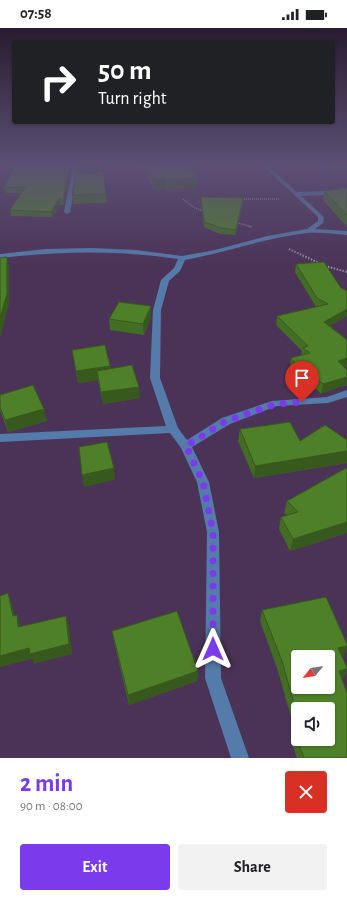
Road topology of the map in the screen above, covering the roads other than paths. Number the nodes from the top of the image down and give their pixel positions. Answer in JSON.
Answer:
{"nodes":[{"id":1,"x":69,"y":199,"type":"edge"},
{"id":2,"x":301,"y":199,"type":"edge"},
{"id":3,"x":67,"y":212,"type":"dead end"},
{"id":4,"x":309,"y":231,"type":"junction"},
{"id":5,"x":346,"y":233,"type":"edge"},
{"id":6,"x":347,"y":242,"type":"edge"},
{"id":7,"x":0,"y":256,"type":"edge"},
{"id":8,"x":182,"y":258,"type":"junction"},
{"id":9,"x":347,"y":393,"type":"edge"},
{"id":10,"x":173,"y":429,"type":"junction"},
{"id":11,"x":0,"y":438,"type":"edge"},
{"id":12,"x":186,"y":446,"type":"junction"},
{"id":13,"x":240,"y":758,"type":"edge"}],
"edges":[{"from":1,"to":3,"type":"street"},
{"from":2,"to":4,"type":"street"},
{"from":4,"to":5,"type":"street"},
{"from":4,"to":8,"type":"street"},
{"from":5,"to":6,"type":"street"},
{"from":7,"to":8,"type":"street"},
{"from":8,"to":10,"type":"street"},
{"from":9,"to":12,"type":"street"},
{"from":10,"to":11,"type":"street"},
{"from":10,"to":12,"type":"street"},
{"from":12,"to":13,"type":"street"}]}
